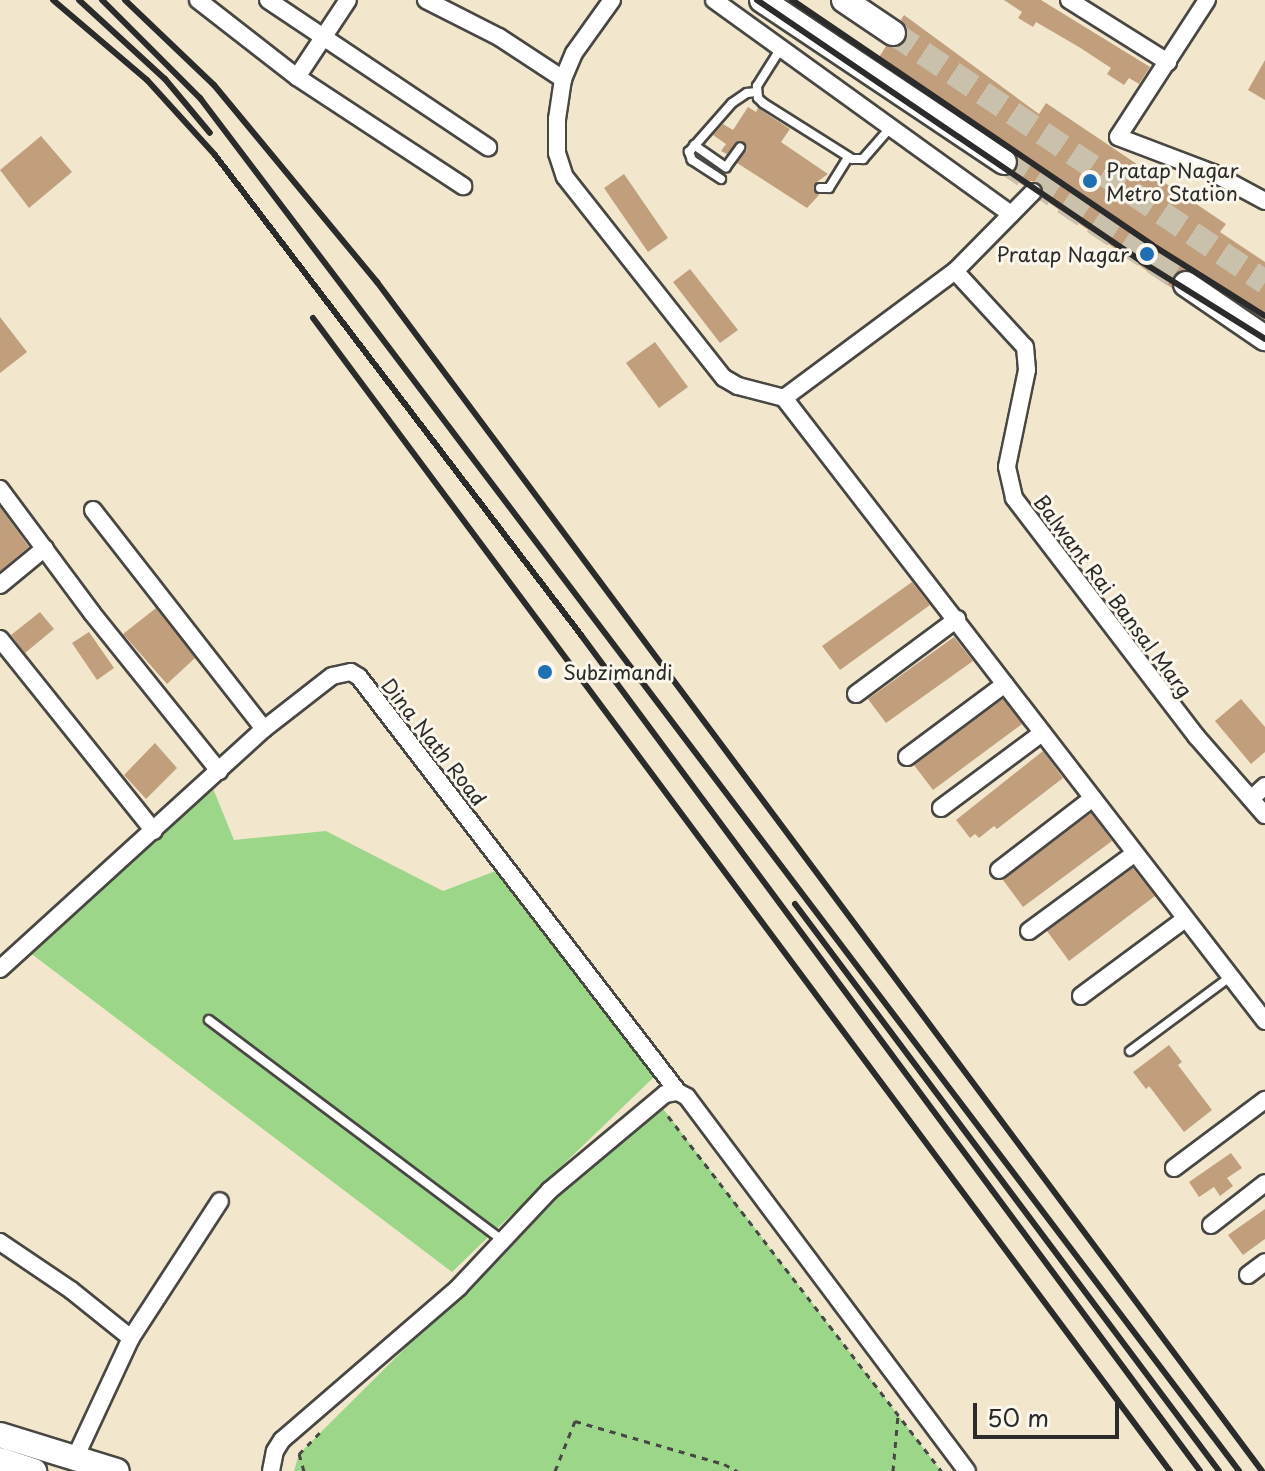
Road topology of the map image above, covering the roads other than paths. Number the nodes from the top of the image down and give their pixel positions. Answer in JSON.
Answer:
{"nodes":[{"id":1,"x":198,"y":0,"type":"edge"},
{"id":2,"x":268,"y":0,"type":"edge"},
{"id":3,"x":348,"y":0,"type":"edge"},
{"id":4,"x":426,"y":0,"type":"edge"},
{"id":5,"x":612,"y":0,"type":"edge"},
{"id":6,"x":714,"y":0,"type":"edge"},
{"id":7,"x":762,"y":0,"type":"edge"},
{"id":8,"x":844,"y":0,"type":"edge"},
{"id":9,"x":1069,"y":0,"type":"edge"},
{"id":10,"x":1207,"y":0,"type":"edge"},
{"id":11,"x":893,"y":33,"type":"tunnel mouth"},
{"id":12,"x":324,"y":37,"type":"junction"},
{"id":13,"x":781,"y":48,"type":"junction"},
{"id":14,"x":1168,"y":62,"type":"junction"},
{"id":15,"x":297,"y":77,"type":"junction"},
{"id":16,"x":563,"y":79,"type":"junction"},
{"id":17,"x":756,"y":92,"type":"junction"},
{"id":18,"x":891,"y":127,"type":"junction"},
{"id":19,"x":694,"y":145,"type":"junction"},
{"id":20,"x":488,"y":147,"type":"dead end"},
{"id":21,"x":740,"y":148,"type":"dead end"},
{"id":22,"x":848,"y":157,"type":"junction"},
{"id":23,"x":1004,"y":162,"type":"tunnel mouth"},
{"id":24,"x":721,"y":179,"type":"dead end"},
{"id":25,"x":463,"y":186,"type":"dead end"},
{"id":26,"x":820,"y":188,"type":"dead end"},
{"id":27,"x":1033,"y":192,"type":"dead end"},
{"id":28,"x":1265,"y":201,"type":"edge"},
{"id":29,"x":1011,"y":214,"type":"junction"},
{"id":30,"x":955,"y":271,"type":"junction"},
{"id":31,"x":1186,"y":284,"type":"tunnel mouth"},
{"id":32,"x":1265,"y":338,"type":"edge"},
{"id":33,"x":784,"y":398,"type":"junction"},
{"id":34,"x":0,"y":489,"type":"edge"},
{"id":35,"x":93,"y":510,"type":"dead end"},
{"id":36,"x":45,"y":548,"type":"junction"},
{"id":37,"x":0,"y":585,"type":"edge"},
{"id":38,"x":957,"y":619,"type":"junction"},
{"id":39,"x":0,"y":639,"type":"edge"},
{"id":40,"x":1005,"y":684,"type":"junction"},
{"id":41,"x":856,"y":694,"type":"dead end"},
{"id":42,"x":264,"y":729,"type":"junction"},
{"id":43,"x":1042,"y":733,"type":"junction"},
{"id":44,"x":907,"y":757,"type":"dead end"},
{"id":45,"x":219,"y":771,"type":"junction"},
{"id":46,"x":1265,"y":786,"type":"edge"},
{"id":47,"x":1093,"y":798,"type":"junction"},
{"id":48,"x":1251,"y":799,"type":"junction"},
{"id":49,"x":941,"y":808,"type":"dead end"},
{"id":50,"x":1265,"y":815,"type":"edge"},
{"id":51,"x":154,"y":831,"type":"junction"},
{"id":52,"x":1134,"y":854,"type":"junction"},
{"id":53,"x":999,"y":870,"type":"dead end"},
{"id":54,"x":1185,"y":919,"type":"junction"},
{"id":55,"x":1029,"y":931,"type":"dead end"},
{"id":56,"x":0,"y":969,"type":"edge"},
{"id":57,"x":1230,"y":977,"type":"junction"},
{"id":58,"x":1081,"y":996,"type":"dead end"},
{"id":59,"x":209,"y":1020,"type":"dead end"},
{"id":60,"x":1265,"y":1021,"type":"edge"},
{"id":61,"x":1130,"y":1051,"type":"dead end"},
{"id":62,"x":678,"y":1092,"type":"junction"},
{"id":63,"x":1265,"y":1100,"type":"edge"},
{"id":64,"x":1174,"y":1168,"type":"dead end"},
{"id":65,"x":1265,"y":1183,"type":"edge"},
{"id":66,"x":220,"y":1201,"type":"dead end"},
{"id":67,"x":1211,"y":1225,"type":"dead end"},
{"id":68,"x":502,"y":1241,"type":"junction"},
{"id":69,"x":0,"y":1242,"type":"edge"},
{"id":70,"x":1265,"y":1262,"type":"edge"},
{"id":71,"x":1248,"y":1275,"type":"dead end"},
{"id":72,"x":131,"y":1338,"type":"junction"},
{"id":73,"x":0,"y":1435,"type":"edge"},
{"id":74,"x":75,"y":1458,"type":"junction"},
{"id":75,"x":0,"y":1460,"type":"edge"},
{"id":76,"x":34,"y":1471,"type":"edge"},
{"id":77,"x":117,"y":1471,"type":"edge"},
{"id":78,"x":271,"y":1471,"type":"edge"},
{"id":79,"x":967,"y":1471,"type":"edge"}],
"edges":[{"from":1,"to":15,"type":"street"},
{"from":2,"to":12,"type":"street"},
{"from":3,"to":12,"type":"street"},
{"from":4,"to":16,"type":"street"},
{"from":5,"to":16,"type":"street"},
{"from":6,"to":13,"type":"street"},
{"from":7,"to":23,"type":"main road"},
{"from":8,"to":11,"type":"main road"},
{"from":9,"to":14,"type":"street"},
{"from":10,"to":14,"type":"street"},
{"from":12,"to":15,"type":"street"},
{"from":12,"to":20,"type":"street"},
{"from":13,"to":17,"type":"lane"},
{"from":13,"to":18,"type":"street"},
{"from":14,"to":28,"type":"street"},
{"from":15,"to":25,"type":"street"},
{"from":16,"to":33,"type":"street"},
{"from":17,"to":19,"type":"lane"},
{"from":17,"to":22,"type":"lane"},
{"from":18,"to":22,"type":"lane"},
{"from":18,"to":29,"type":"street"},
{"from":19,"to":21,"type":"lane"},
{"from":19,"to":24,"type":"lane"},
{"from":22,"to":26,"type":"lane"},
{"from":27,"to":29,"type":"street"},
{"from":29,"to":30,"type":"street"},
{"from":30,"to":33,"type":"street"},
{"from":30,"to":48,"type":"street","name":"Balwant Rai Bansal Marg"},
{"from":31,"to":32,"type":"main road"},
{"from":33,"to":38,"type":"street"},
{"from":34,"to":36,"type":"street"},
{"from":35,"to":42,"type":"street"},
{"from":36,"to":37,"type":"street"},
{"from":36,"to":45,"type":"street"},
{"from":38,"to":40,"type":"street"},
{"from":38,"to":41,"type":"street"},
{"from":39,"to":51,"type":"street"},
{"from":40,"to":43,"type":"street"},
{"from":40,"to":44,"type":"street"},
{"from":42,"to":45,"type":"street","name":"Dina Nath Road"},
{"from":42,"to":62,"type":"street","name":"Dina Nath Road"},
{"from":43,"to":47,"type":"street"},
{"from":43,"to":49,"type":"street"},
{"from":45,"to":51,"type":"street","name":"Dina Nath Road"},
{"from":46,"to":48,"type":"street"},
{"from":47,"to":52,"type":"street"},
{"from":47,"to":53,"type":"street"},
{"from":48,"to":50,"type":"street","name":"Balwant Rai Bansal Marg"},
{"from":51,"to":56,"type":"street","name":"Dina Nath Road"},
{"from":52,"to":54,"type":"street"},
{"from":52,"to":55,"type":"street"},
{"from":54,"to":57,"type":"street"},
{"from":54,"to":58,"type":"street"},
{"from":57,"to":60,"type":"street"},
{"from":57,"to":61,"type":"lane"},
{"from":59,"to":68,"type":"lane"},
{"from":62,"to":68,"type":"street"},
{"from":62,"to":79,"type":"street"},
{"from":63,"to":64,"type":"street"},
{"from":65,"to":67,"type":"street"},
{"from":66,"to":72,"type":"street"},
{"from":68,"to":78,"type":"street"},
{"from":69,"to":72,"type":"street"},
{"from":70,"to":71,"type":"street"},
{"from":72,"to":74,"type":"street"},
{"from":73,"to":74,"type":"main road"},
{"from":74,"to":77,"type":"main road"},
{"from":75,"to":76,"type":"main road"}]}
